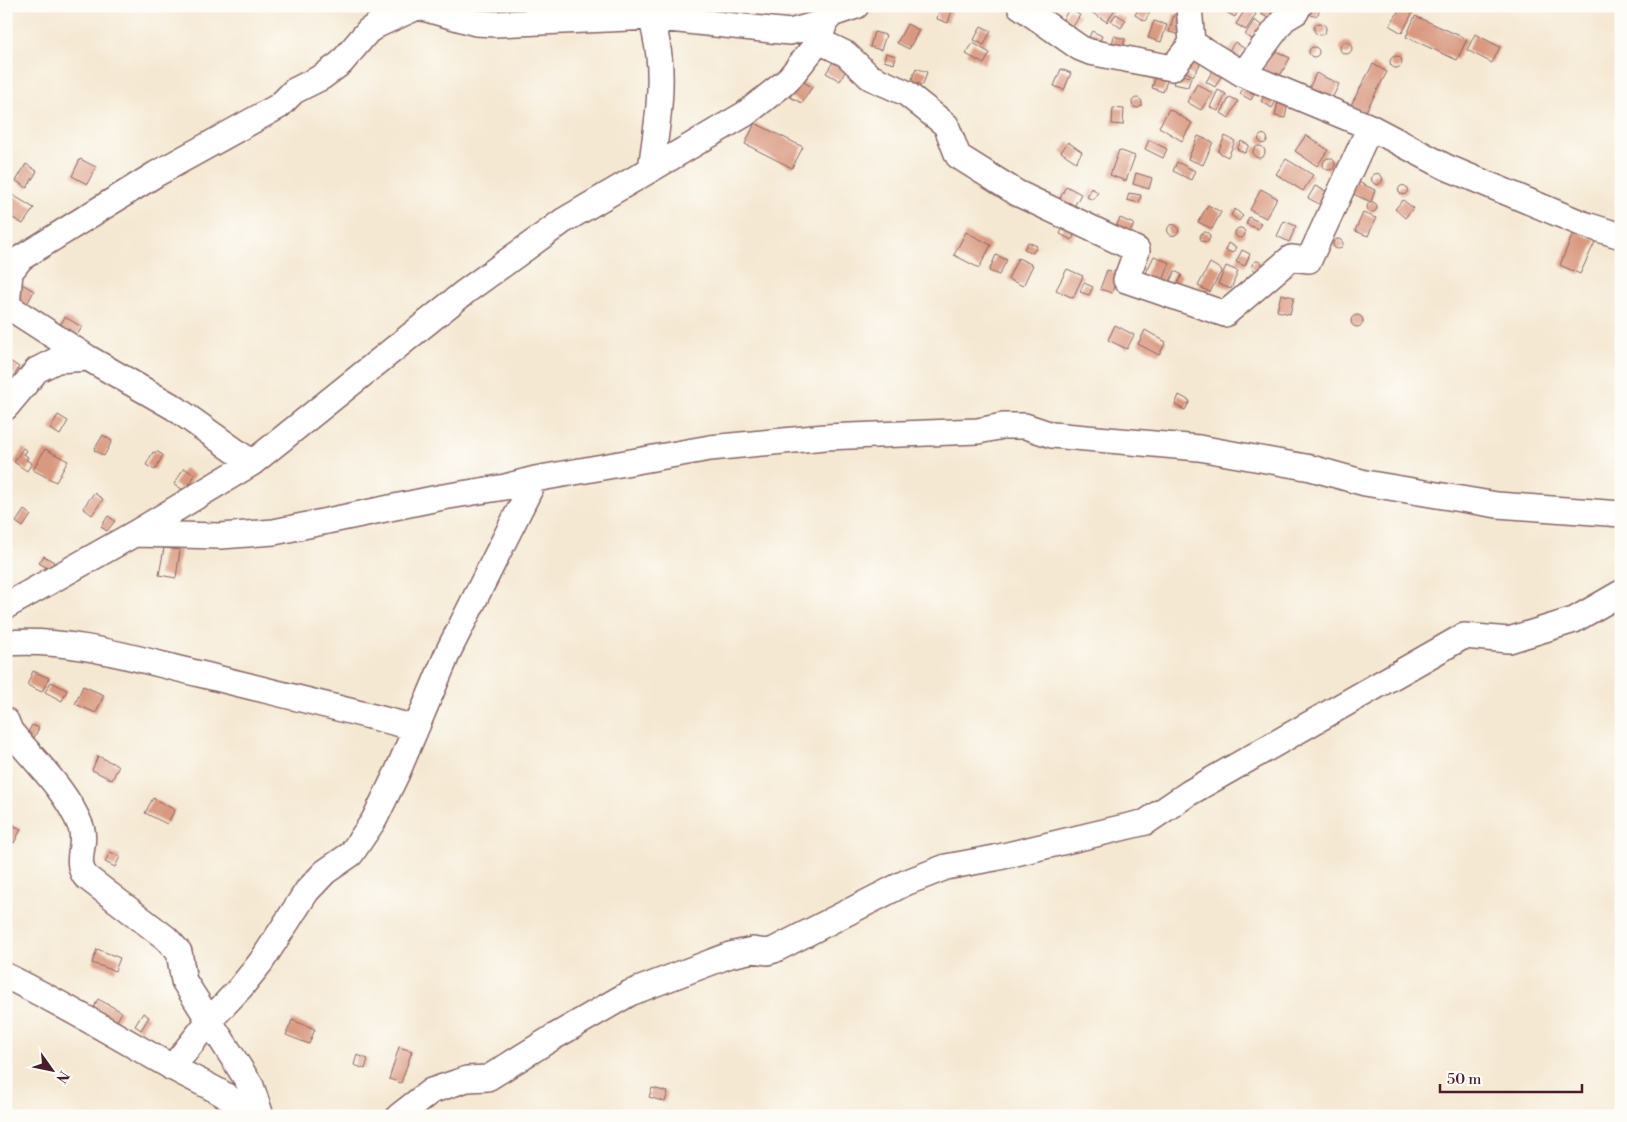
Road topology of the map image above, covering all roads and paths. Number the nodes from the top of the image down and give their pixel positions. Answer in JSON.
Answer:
{"nodes":[{"id":1,"x":416,"y":6,"type":"edge"},
{"id":2,"x":856,"y":6,"type":"edge"},
{"id":3,"x":1020,"y":6,"type":"edge"},
{"id":4,"x":1189,"y":6,"type":"edge"},
{"id":5,"x":1300,"y":6,"type":"edge"},
{"id":6,"x":650,"y":11,"type":"edge"},
{"id":7,"x":822,"y":32,"type":"junction"},
{"id":8,"x":1192,"y":43,"type":"junction"},
{"id":9,"x":1242,"y":74,"type":"junction"},
{"id":10,"x":1370,"y":127,"type":"junction"},
{"id":11,"x":651,"y":169,"type":"junction"},
{"id":12,"x":1621,"y":236,"type":"edge"},
{"id":13,"x":6,"y":305,"type":"edge"},
{"id":14,"x":88,"y":358,"type":"junction"},
{"id":15,"x":6,"y":407,"type":"edge"},
{"id":16,"x":252,"y":463,"type":"junction"},
{"id":17,"x":535,"y":479,"type":"junction"},
{"id":18,"x":1621,"y":514,"type":"edge"},
{"id":19,"x":134,"y":534,"type":"junction"},
{"id":20,"x":1621,"y":593,"type":"edge"},
{"id":21,"x":6,"y":606,"type":"edge"},
{"id":22,"x":6,"y":643,"type":"edge"},
{"id":23,"x":6,"y":721,"type":"edge"},
{"id":24,"x":416,"y":728,"type":"junction"},
{"id":25,"x":6,"y":976,"type":"edge"},
{"id":26,"x":209,"y":1021,"type":"junction"},
{"id":27,"x":172,"y":1068,"type":"junction"},
{"id":28,"x":251,"y":1116,"type":"edge"},
{"id":29,"x":261,"y":1116,"type":"edge"},
{"id":30,"x":399,"y":1116,"type":"edge"}],
"edges":[{"from":1,"to":6,"type":"street"},
{"from":1,"to":13,"type":"street"},
{"from":2,"to":7,"type":"street"},
{"from":3,"to":8,"type":"street"},
{"from":4,"to":8,"type":"street"},
{"from":5,"to":9,"type":"street"},
{"from":6,"to":7,"type":"street"},
{"from":6,"to":11,"type":"street"},
{"from":7,"to":10,"type":"street"},
{"from":7,"to":11,"type":"street"},
{"from":8,"to":9,"type":"street"},
{"from":9,"to":10,"type":"street"},
{"from":10,"to":12,"type":"street"},
{"from":11,"to":16,"type":"street"},
{"from":13,"to":14,"type":"street"},
{"from":14,"to":15,"type":"street"},
{"from":14,"to":16,"type":"street"},
{"from":16,"to":19,"type":"street"},
{"from":17,"to":18,"type":"street"},
{"from":17,"to":19,"type":"street"},
{"from":17,"to":24,"type":"street"},
{"from":19,"to":21,"type":"street"},
{"from":20,"to":30,"type":"street"},
{"from":22,"to":24,"type":"street"},
{"from":23,"to":26,"type":"street"},
{"from":24,"to":26,"type":"street"},
{"from":25,"to":27,"type":"street"},
{"from":26,"to":27,"type":"street"},
{"from":26,"to":29,"type":"street"},
{"from":27,"to":28,"type":"street"}]}
